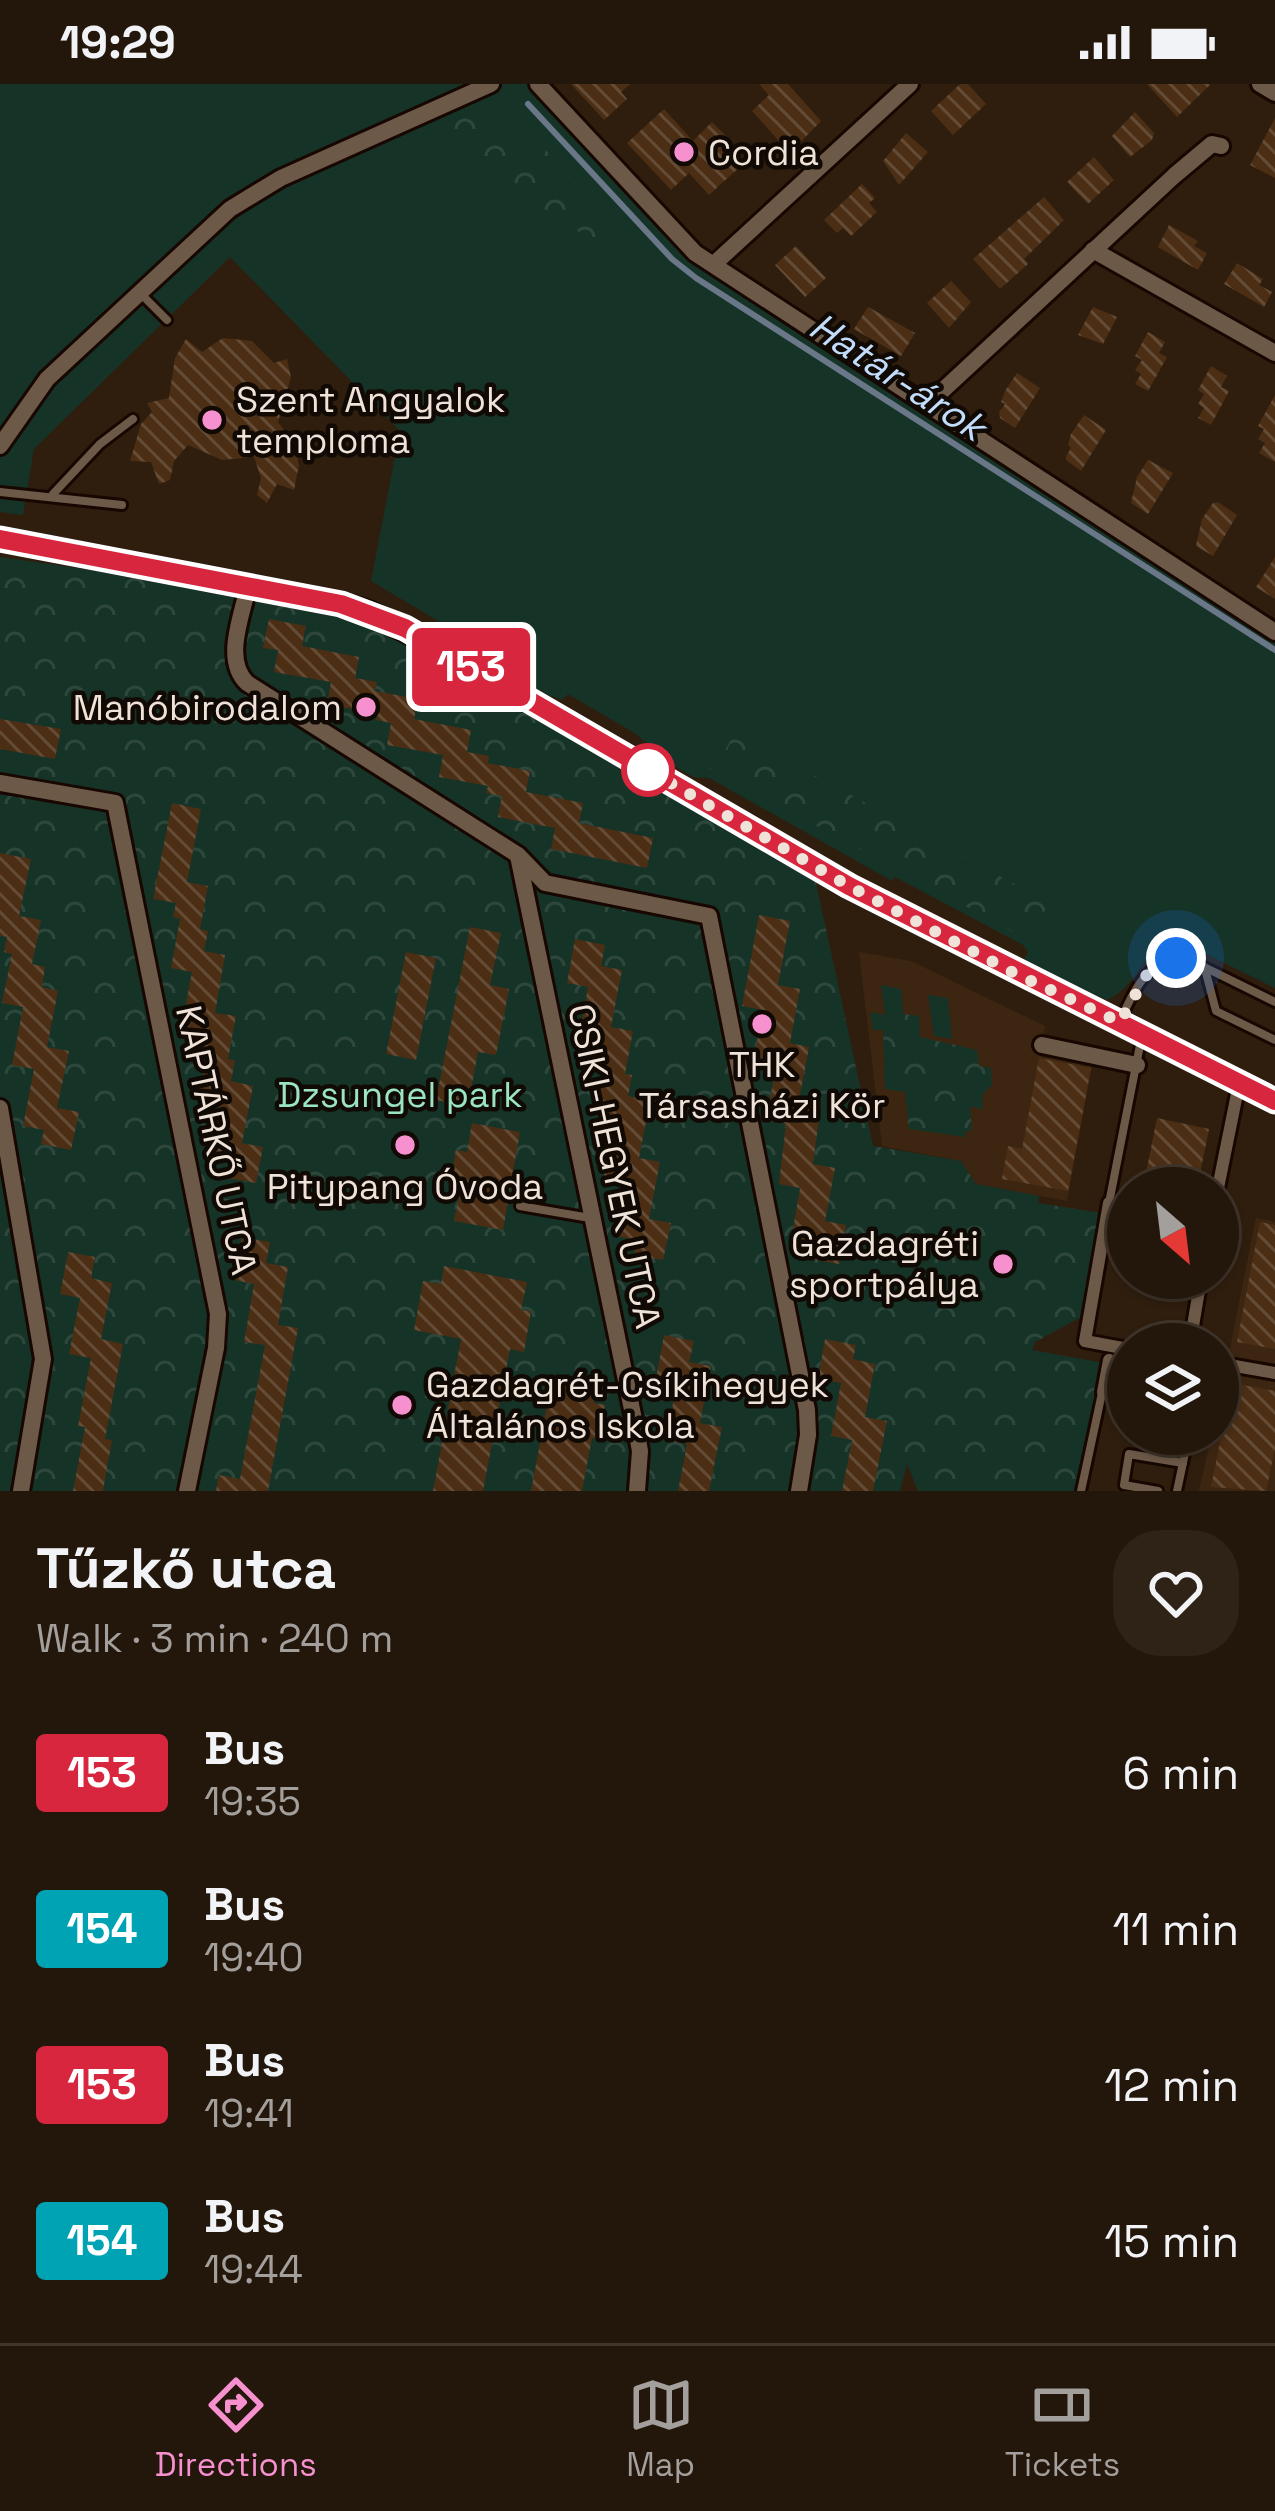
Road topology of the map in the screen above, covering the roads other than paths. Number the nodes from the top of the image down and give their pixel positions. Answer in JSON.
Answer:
{"nodes":[{"id":1,"x":491,"y":84,"type":"edge"},
{"id":2,"x":538,"y":84,"type":"edge"},
{"id":3,"x":910,"y":84,"type":"edge"},
{"id":4,"x":1260,"y":84,"type":"edge"},
{"id":5,"x":472,"y":88,"type":"edge"},
{"id":6,"x":1275,"y":93,"type":"edge"},
{"id":7,"x":1221,"y":146,"type":"dead end"},
{"id":8,"x":1093,"y":250,"type":"junction"},
{"id":9,"x":714,"y":264,"type":"junction"},
{"id":10,"x":139,"y":292,"type":"junction"},
{"id":11,"x":167,"y":320,"type":"dead end"},
{"id":12,"x":1275,"y":353,"type":"edge"},
{"id":13,"x":928,"y":404,"type":"junction"},
{"id":14,"x":133,"y":419,"type":"dead end"},
{"id":15,"x":0,"y":446,"type":"edge"},
{"id":16,"x":0,"y":492,"type":"edge"},
{"id":17,"x":52,"y":495,"type":"junction"},
{"id":18,"x":122,"y":506,"type":"dead end"},
{"id":19,"x":0,"y":539,"type":"edge"},
{"id":20,"x":248,"y":586,"type":"junction"},
{"id":21,"x":1275,"y":632,"type":"edge"},
{"id":22,"x":0,"y":783,"type":"edge"},
{"id":23,"x":518,"y":855,"type":"junction"},
{"id":24,"x":1204,"y":967,"type":"junction"},
{"id":25,"x":1275,"y":1002,"type":"edge"},
{"id":26,"x":1120,"y":1022,"type":"junction"},
{"id":27,"x":1142,"y":1035,"type":"junction"},
{"id":28,"x":1275,"y":1040,"type":"edge"},
{"id":29,"x":1042,"y":1045,"type":"dead end"},
{"id":30,"x":1137,"y":1065,"type":"junction"},
{"id":31,"x":1239,"y":1084,"type":"junction"},
{"id":32,"x":1275,"y":1101,"type":"edge"},
{"id":33,"x":0,"y":1108,"type":"edge"},
{"id":34,"x":1116,"y":1167,"type":"edge"},
{"id":35,"x":1222,"y":1167,"type":"edge"},
{"id":36,"x":520,"y":1206,"type":"dead end"},
{"id":37,"x":1107,"y":1214,"type":"edge"},
{"id":38,"x":591,"y":1218,"type":"junction"},
{"id":39,"x":1107,"y":1345,"type":"edge"},
{"id":40,"x":1239,"y":1366,"type":"edge"},
{"id":41,"x":1107,"y":1371,"type":"edge"},
{"id":42,"x":1275,"y":1372,"type":"edge"},
{"id":43,"x":1103,"y":1392,"type":"joint"},
{"id":44,"x":1185,"y":1455,"type":"edge"},
{"id":45,"x":1183,"y":1463,"type":"junction"},
{"id":46,"x":21,"y":1491,"type":"edge"},
{"id":47,"x":188,"y":1491,"type":"edge"},
{"id":48,"x":637,"y":1491,"type":"edge"},
{"id":49,"x":799,"y":1491,"type":"edge"},
{"id":50,"x":1081,"y":1491,"type":"edge"},
{"id":51,"x":1158,"y":1491,"type":"edge"},
{"id":52,"x":1177,"y":1491,"type":"edge"}],
"edges":[{"from":1,"to":5,"type":"street"},
{"from":2,"to":9,"type":"street"},
{"from":3,"to":9,"type":"street"},
{"from":4,"to":6,"type":"street"},
{"from":5,"to":10,"type":"street"},
{"from":7,"to":8,"type":"street"},
{"from":8,"to":12,"type":"street"},
{"from":8,"to":13,"type":"street"},
{"from":9,"to":13,"type":"street"},
{"from":10,"to":11,"type":"lane"},
{"from":10,"to":15,"type":"street"},
{"from":13,"to":21,"type":"street"},
{"from":14,"to":17,"type":"lane"},
{"from":16,"to":17,"type":"lane"},
{"from":17,"to":18,"type":"lane"},
{"from":19,"to":20,"type":"street"},
{"from":20,"to":23,"type":"street"},
{"from":20,"to":26,"type":"street"},
{"from":22,"to":47,"type":"street","name":"KAPTÁRKŐ UTCA"},
{"from":23,"to":38,"type":"street","name":"CSIKI-HEGYEK UTCA"},
{"from":23,"to":49,"type":"street"},
{"from":24,"to":25,"type":"lane"},
{"from":24,"to":26,"type":"lane"},
{"from":24,"to":28,"type":"lane"},
{"from":26,"to":27,"type":"street"},
{"from":27,"to":30,"type":"lane"},
{"from":27,"to":31,"type":"street"},
{"from":29,"to":30,"type":"street"},
{"from":30,"to":34,"type":"lane"},
{"from":31,"to":32,"type":"street"},
{"from":31,"to":35,"type":"street"},
{"from":33,"to":46,"type":"street"},
{"from":36,"to":38,"type":"lane"},
{"from":37,"to":39,"type":"street"},
{"from":38,"to":48,"type":"street","name":"CSIKI-HEGYEK UTCA"},
{"from":40,"to":42,"type":"street"},
{"from":41,"to":43,"type":"street"},
{"from":43,"to":50,"type":"lane"},
{"from":44,"to":45,"type":"lane"},
{"from":45,"to":51,"type":"lane"},
{"from":45,"to":52,"type":"lane"}]}
